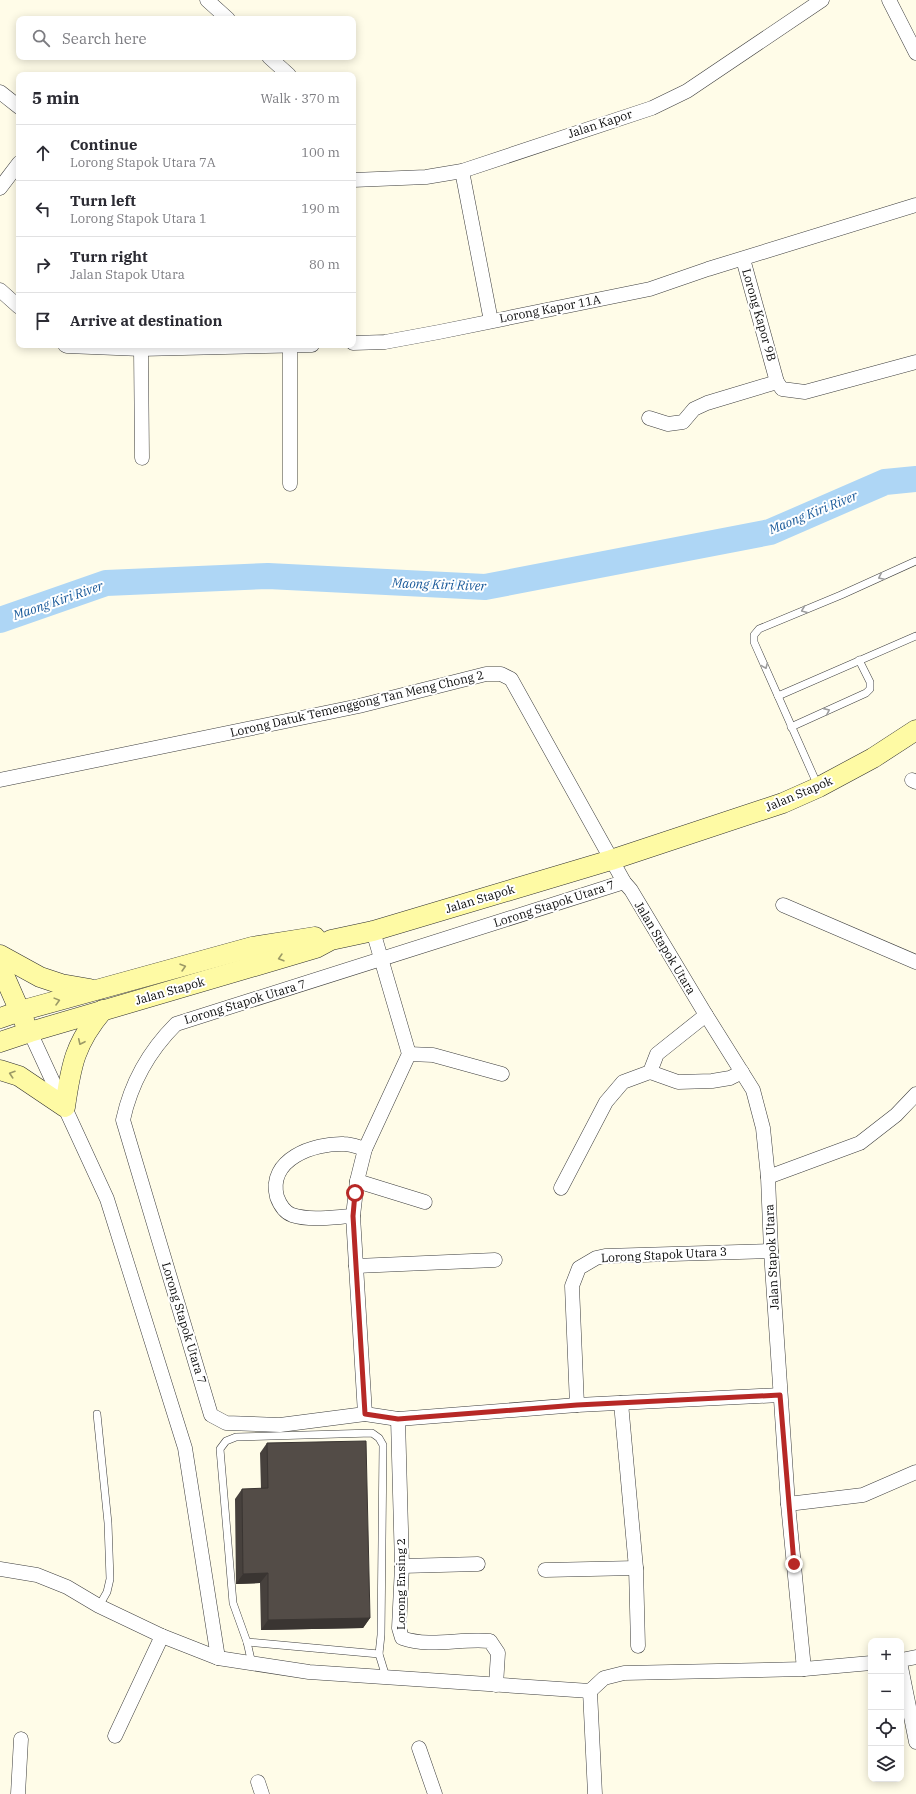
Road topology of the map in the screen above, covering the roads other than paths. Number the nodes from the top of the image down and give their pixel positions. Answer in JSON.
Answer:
{"nodes":[{"id":1,"x":207,"y":0,"type":"edge"},
{"id":2,"x":822,"y":0,"type":"edge"},
{"id":3,"x":889,"y":0,"type":"edge"},
{"id":4,"x":225,"y":16,"type":"edge"},
{"id":5,"x":916,"y":53,"type":"edge"},
{"id":6,"x":272,"y":60,"type":"edge"},
{"id":7,"x":286,"y":72,"type":"edge"},
{"id":8,"x":0,"y":92,"type":"edge"},
{"id":9,"x":16,"y":105,"type":"edge"},
{"id":10,"x":16,"y":167,"type":"edge"},
{"id":11,"x":462,"y":171,"type":"junction"},
{"id":12,"x":356,"y":180,"type":"edge"},
{"id":13,"x":0,"y":188,"type":"edge"},
{"id":14,"x":916,"y":204,"type":"edge"},
{"id":15,"x":743,"y":259,"type":"junction"},
{"id":16,"x":0,"y":290,"type":"edge"},
{"id":17,"x":16,"y":304,"type":"edge"},
{"id":18,"x":491,"y":321,"type":"junction"},
{"id":19,"x":356,"y":343,"type":"edge"},
{"id":20,"x":116,"y":348,"type":"edge"},
{"id":21,"x":191,"y":348,"type":"edge"},
{"id":22,"x":290,"y":348,"type":"edge"},
{"id":23,"x":141,"y":349,"type":"junction"},
{"id":24,"x":916,"y":362,"type":"edge"},
{"id":25,"x":778,"y":382,"type":"junction"},
{"id":26,"x":649,"y":418,"type":"dead end"},
{"id":27,"x":142,"y":458,"type":"dead end"},
{"id":28,"x":290,"y":484,"type":"dead end"},
{"id":29,"x":916,"y":561,"type":"edge"},
{"id":30,"x":916,"y":636,"type":"edge"},
{"id":31,"x":859,"y":660,"type":"junction"},
{"id":32,"x":778,"y":696,"type":"junction"},
{"id":33,"x":791,"y":727,"type":"junction"},
{"id":34,"x":916,"y":730,"type":"edge"},
{"id":35,"x":0,"y":780,"type":"edge"},
{"id":36,"x":818,"y":787,"type":"junction"},
{"id":37,"x":611,"y":860,"type":"junction"},
{"id":38,"x":624,"y":882,"type":"junction"},
{"id":39,"x":783,"y":905,"type":"dead end"},
{"id":40,"x":373,"y":931,"type":"junction"},
{"id":41,"x":331,"y":940,"type":"junction"},
{"id":42,"x":0,"y":955,"type":"edge"},
{"id":43,"x":382,"y":959,"type":"junction"},
{"id":44,"x":916,"y":962,"type":"edge"},
{"id":45,"x":0,"y":966,"type":"edge"},
{"id":46,"x":115,"y":986,"type":"junction"},
{"id":47,"x":103,"y":1010,"type":"junction"},
{"id":48,"x":20,"y":1011,"type":"junction"},
{"id":49,"x":706,"y":1015,"type":"junction"},
{"id":50,"x":0,"y":1018,"type":"edge"},
{"id":51,"x":30,"y":1032,"type":"junction"},
{"id":52,"x":0,"y":1042,"type":"edge"},
{"id":53,"x":409,"y":1054,"type":"junction"},
{"id":54,"x":0,"y":1070,"type":"edge"},
{"id":55,"x":650,"y":1072,"type":"junction"},
{"id":56,"x":742,"y":1072,"type":"junction"},
{"id":57,"x":502,"y":1074,"type":"dead end"},
{"id":58,"x":916,"y":1094,"type":"edge"},
{"id":59,"x":65,"y":1107,"type":"junction"},
{"id":60,"x":365,"y":1149,"type":"junction"},
{"id":61,"x":768,"y":1177,"type":"junction"},
{"id":62,"x":357,"y":1181,"type":"junction"},
{"id":63,"x":561,"y":1188,"type":"dead end"},
{"id":64,"x":425,"y":1202,"type":"dead end"},
{"id":65,"x":353,"y":1216,"type":"junction"},
{"id":66,"x":771,"y":1251,"type":"junction"},
{"id":67,"x":495,"y":1260,"type":"dead end"},
{"id":68,"x":356,"y":1266,"type":"junction"},
{"id":69,"x":780,"y":1395,"type":"junction"},
{"id":70,"x":621,"y":1403,"type":"junction"},
{"id":71,"x":577,"y":1405,"type":"junction"},
{"id":72,"x":97,"y":1414,"type":"dead end"},
{"id":73,"x":365,"y":1414,"type":"junction"},
{"id":74,"x":398,"y":1419,"type":"junction"},
{"id":75,"x":916,"y":1472,"type":"edge"},
{"id":76,"x":788,"y":1504,"type":"junction"},
{"id":77,"x":478,"y":1564,"type":"dead end"},
{"id":78,"x":402,"y":1566,"type":"junction"},
{"id":79,"x":636,"y":1568,"type":"junction"},
{"id":80,"x":0,"y":1569,"type":"edge"},
{"id":81,"x":545,"y":1570,"type":"dead end"},
{"id":82,"x":98,"y":1606,"type":"junction"},
{"id":83,"x":162,"y":1636,"type":"junction"},
{"id":84,"x":247,"y":1642,"type":"junction"},
{"id":85,"x":638,"y":1646,"type":"dead end"},
{"id":86,"x":380,"y":1654,"type":"junction"},
{"id":87,"x":916,"y":1657,"type":"edge"},
{"id":88,"x":218,"y":1658,"type":"junction"},
{"id":89,"x":904,"y":1659,"type":"edge"},
{"id":90,"x":868,"y":1663,"type":"edge"},
{"id":91,"x":252,"y":1664,"type":"junction"},
{"id":92,"x":804,"y":1669,"type":"junction"},
{"id":93,"x":902,"y":1674,"type":"edge"},
{"id":94,"x":386,"y":1677,"type":"junction"},
{"id":95,"x":496,"y":1685,"type":"junction"},
{"id":96,"x":590,"y":1691,"type":"junction"},
{"id":97,"x":115,"y":1736,"type":"dead end"},
{"id":98,"x":21,"y":1739,"type":"dead end"},
{"id":99,"x":916,"y":1742,"type":"edge"},
{"id":100,"x":419,"y":1748,"type":"dead end"},
{"id":101,"x":18,"y":1794,"type":"edge"},
{"id":102,"x":435,"y":1794,"type":"edge"},
{"id":103,"x":595,"y":1794,"type":"edge"}],
"edges":[{"from":1,"to":4,"type":"street"},
{"from":2,"to":11,"type":"street","name":"Jalan Kapor"},
{"from":3,"to":5,"type":"street"},
{"from":6,"to":7,"type":"street"},
{"from":8,"to":9,"type":"street"},
{"from":10,"to":13,"type":"street"},
{"from":11,"to":12,"type":"street","name":"Jalan Kapor"},
{"from":11,"to":18,"type":"street"},
{"from":14,"to":15,"type":"street","name":"Lorong Kapor 9B"},
{"from":15,"to":18,"type":"street","name":"Lorong Kapor 11A"},
{"from":15,"to":25,"type":"street","name":"Lorong Kapor 9B"},
{"from":16,"to":17,"type":"street"},
{"from":18,"to":19,"type":"street","name":"Lorong Kapor 11A"},
{"from":20,"to":23,"type":"street"},
{"from":21,"to":23,"type":"street"},
{"from":22,"to":28,"type":"street"},
{"from":23,"to":27,"type":"street"},
{"from":24,"to":25,"type":"street"},
{"from":25,"to":26,"type":"street"},
{"from":29,"to":32,"type":"lane","one_way":true},
{"from":30,"to":31,"type":"lane"},
{"from":31,"to":32,"type":"lane"},
{"from":33,"to":31,"type":"lane","one_way":true},
{"from":32,"to":33,"type":"lane"},
{"from":33,"to":36,"type":"lane"},
{"from":34,"to":36,"type":"main road","name":"Jalan Stapok"},
{"from":35,"to":37,"type":"street","name":"Lorong Datuk Temenggong Tan Meng Chong 2"},
{"from":36,"to":37,"type":"main road","name":"Jalan Stapok"},
{"from":37,"to":38,"type":"street","name":"Lorong Datuk Temenggong Tan Meng Chong 2"},
{"from":37,"to":40,"type":"main road","name":"Jalan Stapok"},
{"from":38,"to":43,"type":"street","name":"Lorong Stapok Utara 7"},
{"from":38,"to":49,"type":"street","name":"Jalan Stapok Utara"},
{"from":39,"to":44,"type":"street"},
{"from":40,"to":41,"type":"main road","name":"Jalan Stapok"},
{"from":40,"to":43,"type":"street"},
{"from":46,"to":41,"type":"main road","one_way":true},
{"from":41,"to":47,"type":"main road","name":"Jalan Stapok","one_way":true},
{"from":42,"to":46,"type":"main road"},
{"from":43,"to":53,"type":"street"},
{"from":43,"to":73,"type":"street","name":"Lorong Stapok Utara 7"},
{"from":45,"to":48,"type":"main road"},
{"from":48,"to":46,"type":"main road","one_way":true},
{"from":47,"to":51,"type":"main road","name":"Jalan Stapok"},
{"from":47,"to":59,"type":"main road","one_way":true},
{"from":48,"to":50,"type":"main road"},
{"from":48,"to":51,"type":"main road"},
{"from":49,"to":55,"type":"street"},
{"from":49,"to":56,"type":"street","name":"Jalan Stapok Utara"},
{"from":51,"to":52,"type":"main road","name":"Jalan Stapok"},
{"from":51,"to":59,"type":"street"},
{"from":53,"to":57,"type":"street"},
{"from":53,"to":60,"type":"street"},
{"from":59,"to":54,"type":"main road","one_way":true},
{"from":55,"to":56,"type":"street"},
{"from":55,"to":63,"type":"street"},
{"from":56,"to":61,"type":"street","name":"Jalan Stapok Utara"},
{"from":58,"to":61,"type":"street"},
{"from":59,"to":88,"type":"street"},
{"from":60,"to":62,"type":"street"},
{"from":60,"to":65,"type":"street"},
{"from":61,"to":66,"type":"street","name":"Jalan Stapok Utara"},
{"from":62,"to":64,"type":"street"},
{"from":62,"to":65,"type":"street"},
{"from":65,"to":68,"type":"street"},
{"from":66,"to":69,"type":"street","name":"Jalan Stapok Utara"},
{"from":66,"to":71,"type":"street","name":"Lorong Stapok Utara 3"},
{"from":67,"to":68,"type":"street"},
{"from":68,"to":73,"type":"street"},
{"from":69,"to":70,"type":"street"},
{"from":69,"to":76,"type":"street","name":"Jalan Stapok Utara"},
{"from":70,"to":71,"type":"street"},
{"from":70,"to":79,"type":"street"},
{"from":71,"to":74,"type":"street"},
{"from":72,"to":82,"type":"lane"},
{"from":73,"to":74,"type":"street"},
{"from":74,"to":78,"type":"street","name":"Lorong Ensing 2"},
{"from":75,"to":76,"type":"street"},
{"from":76,"to":92,"type":"street","name":"Jalan Stapok Utara"},
{"from":77,"to":78,"type":"street"},
{"from":78,"to":95,"type":"street","name":"Lorong Ensing 2"},
{"from":79,"to":81,"type":"street"},
{"from":79,"to":85,"type":"street"},
{"from":80,"to":82,"type":"street"},
{"from":82,"to":83,"type":"street"},
{"from":83,"to":88,"type":"street"},
{"from":83,"to":97,"type":"street"},
{"from":84,"to":86,"type":"lane"},
{"from":84,"to":86,"type":"lane"},
{"from":84,"to":91,"type":"lane"},
{"from":86,"to":94,"type":"lane"},
{"from":87,"to":89,"type":"street"},
{"from":88,"to":91,"type":"street"},
{"from":90,"to":92,"type":"street"},
{"from":91,"to":94,"type":"street"},
{"from":92,"to":96,"type":"street"},
{"from":93,"to":99,"type":"street"},
{"from":94,"to":95,"type":"street"},
{"from":95,"to":96,"type":"street"},
{"from":96,"to":103,"type":"street"},
{"from":98,"to":101,"type":"street"},
{"from":100,"to":102,"type":"street"}]}
